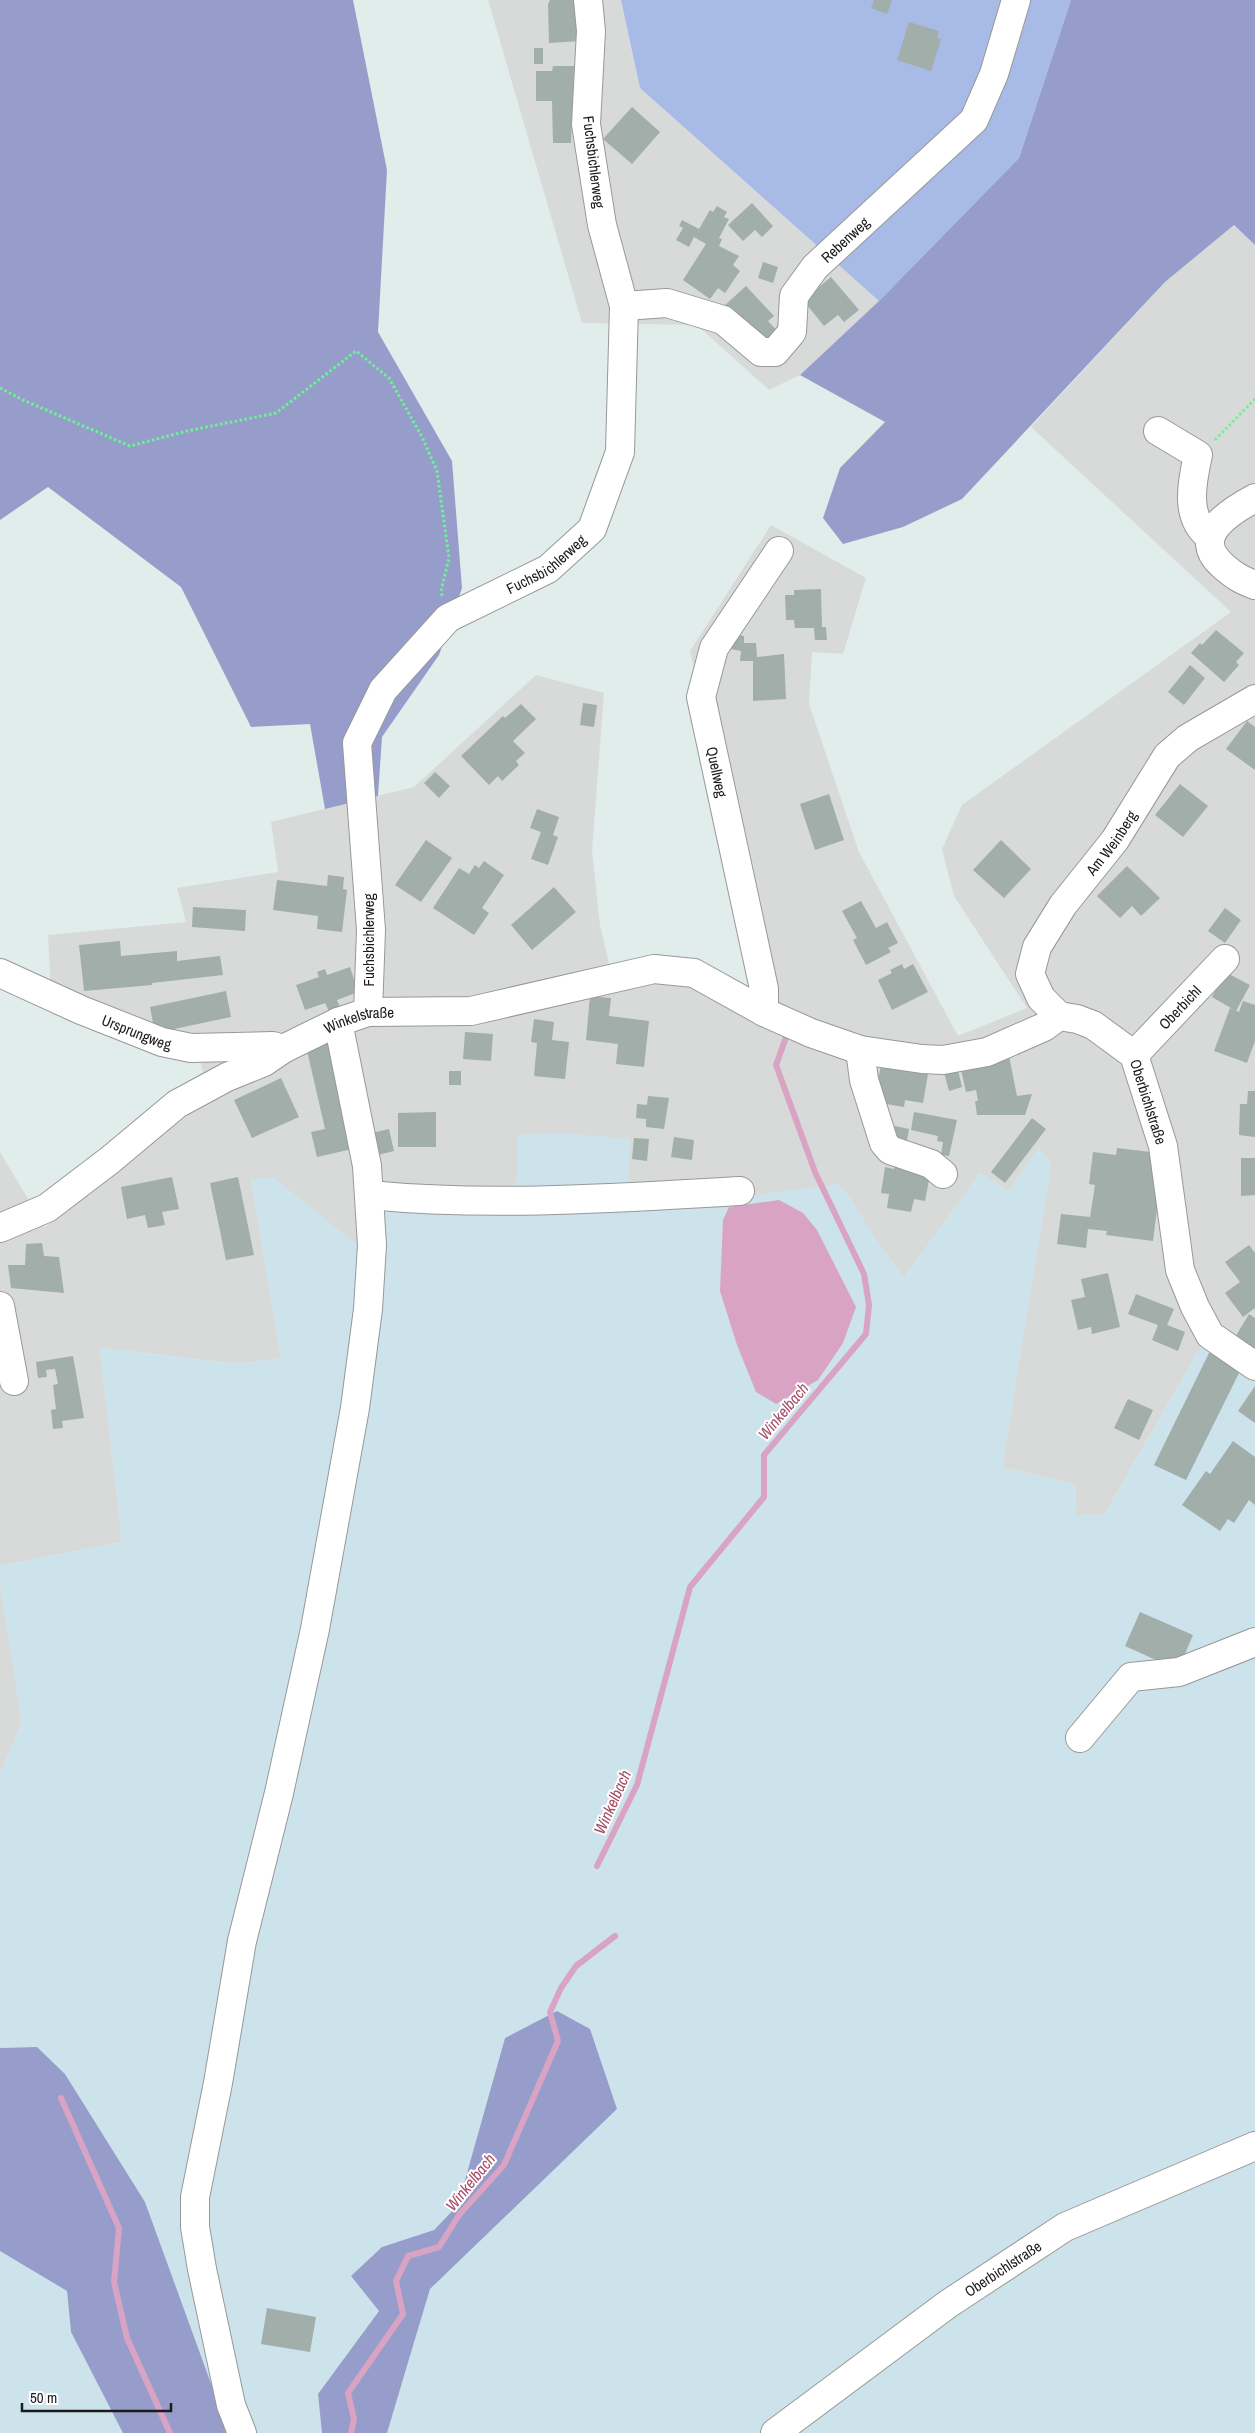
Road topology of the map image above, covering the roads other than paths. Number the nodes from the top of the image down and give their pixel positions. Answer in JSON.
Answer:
{"nodes":[{"id":1,"x":588,"y":0,"type":"edge"},
{"id":2,"x":1016,"y":0,"type":"edge"},
{"id":3,"x":624,"y":306,"type":"junction"},
{"id":4,"x":1158,"y":431,"type":"dead end"},
{"id":5,"x":1255,"y":498,"type":"edge"},
{"id":6,"x":1210,"y":537,"type":"junction"},
{"id":7,"x":779,"y":551,"type":"dead end"},
{"id":8,"x":1255,"y":585,"type":"edge"},
{"id":9,"x":1255,"y":699,"type":"edge"},
{"id":10,"x":1225,"y":959,"type":"dead end"},
{"id":11,"x":0,"y":972,"type":"edge"},
{"id":12,"x":368,"y":1012,"type":"junction"},
{"id":13,"x":764,"y":1012,"type":"junction"},
{"id":14,"x":1060,"y":1016,"type":"junction"},
{"id":15,"x":338,"y":1022,"type":"junction"},
{"id":16,"x":283,"y":1049,"type":"junction"},
{"id":17,"x":860,"y":1050,"type":"junction"},
{"id":18,"x":1134,"y":1055,"type":"junction"},
{"id":19,"x":944,"y":1174,"type":"dead end"},
{"id":20,"x":740,"y":1191,"type":"dead end"},
{"id":21,"x":369,"y":1195,"type":"junction"},
{"id":22,"x":0,"y":1228,"type":"edge"},
{"id":23,"x":0,"y":1306,"type":"edge"},
{"id":24,"x":1255,"y":1366,"type":"edge"},
{"id":25,"x":14,"y":1381,"type":"dead end"},
{"id":26,"x":1255,"y":1642,"type":"edge"},
{"id":27,"x":1080,"y":1738,"type":"dead end"},
{"id":28,"x":1255,"y":2146,"type":"edge"},
{"id":29,"x":242,"y":2433,"type":"edge"},
{"id":30,"x":775,"y":2433,"type":"edge"}],
"edges":[{"from":1,"to":3,"type":"street","name":"Fuchsbichlerweg"},
{"from":2,"to":3,"type":"street","name":"Rebenweg"},
{"from":3,"to":12,"type":"street","name":"Fuchsbichlerweg"},
{"from":4,"to":6,"type":"street"},
{"from":5,"to":6,"type":"street"},
{"from":6,"to":8,"type":"street"},
{"from":7,"to":13,"type":"street","name":"Quellweg"},
{"from":9,"to":14,"type":"street","name":"Am Weinberg"},
{"from":10,"to":18,"type":"street","name":"Oberbichl"},
{"from":11,"to":16,"type":"street","name":"Ursprungweg"},
{"from":12,"to":13,"type":"street","name":"Winkelstraße"},
{"from":12,"to":15,"type":"street","name":"Winkelstraße"},
{"from":13,"to":17,"type":"street"},
{"from":14,"to":17,"type":"street"},
{"from":14,"to":18,"type":"street","name":"Oberbichlstraße"},
{"from":15,"to":16,"type":"street","name":"Winkelstraße"},
{"from":15,"to":21,"type":"street"},
{"from":16,"to":22,"type":"street","name":"Winkelstraße"},
{"from":17,"to":19,"type":"street"},
{"from":18,"to":24,"type":"street","name":"Oberbichlstraße"},
{"from":20,"to":21,"type":"street"},
{"from":21,"to":29,"type":"street"},
{"from":23,"to":25,"type":"street"},
{"from":26,"to":27,"type":"street"},
{"from":28,"to":30,"type":"street","name":"Oberbichlstraße"}]}
